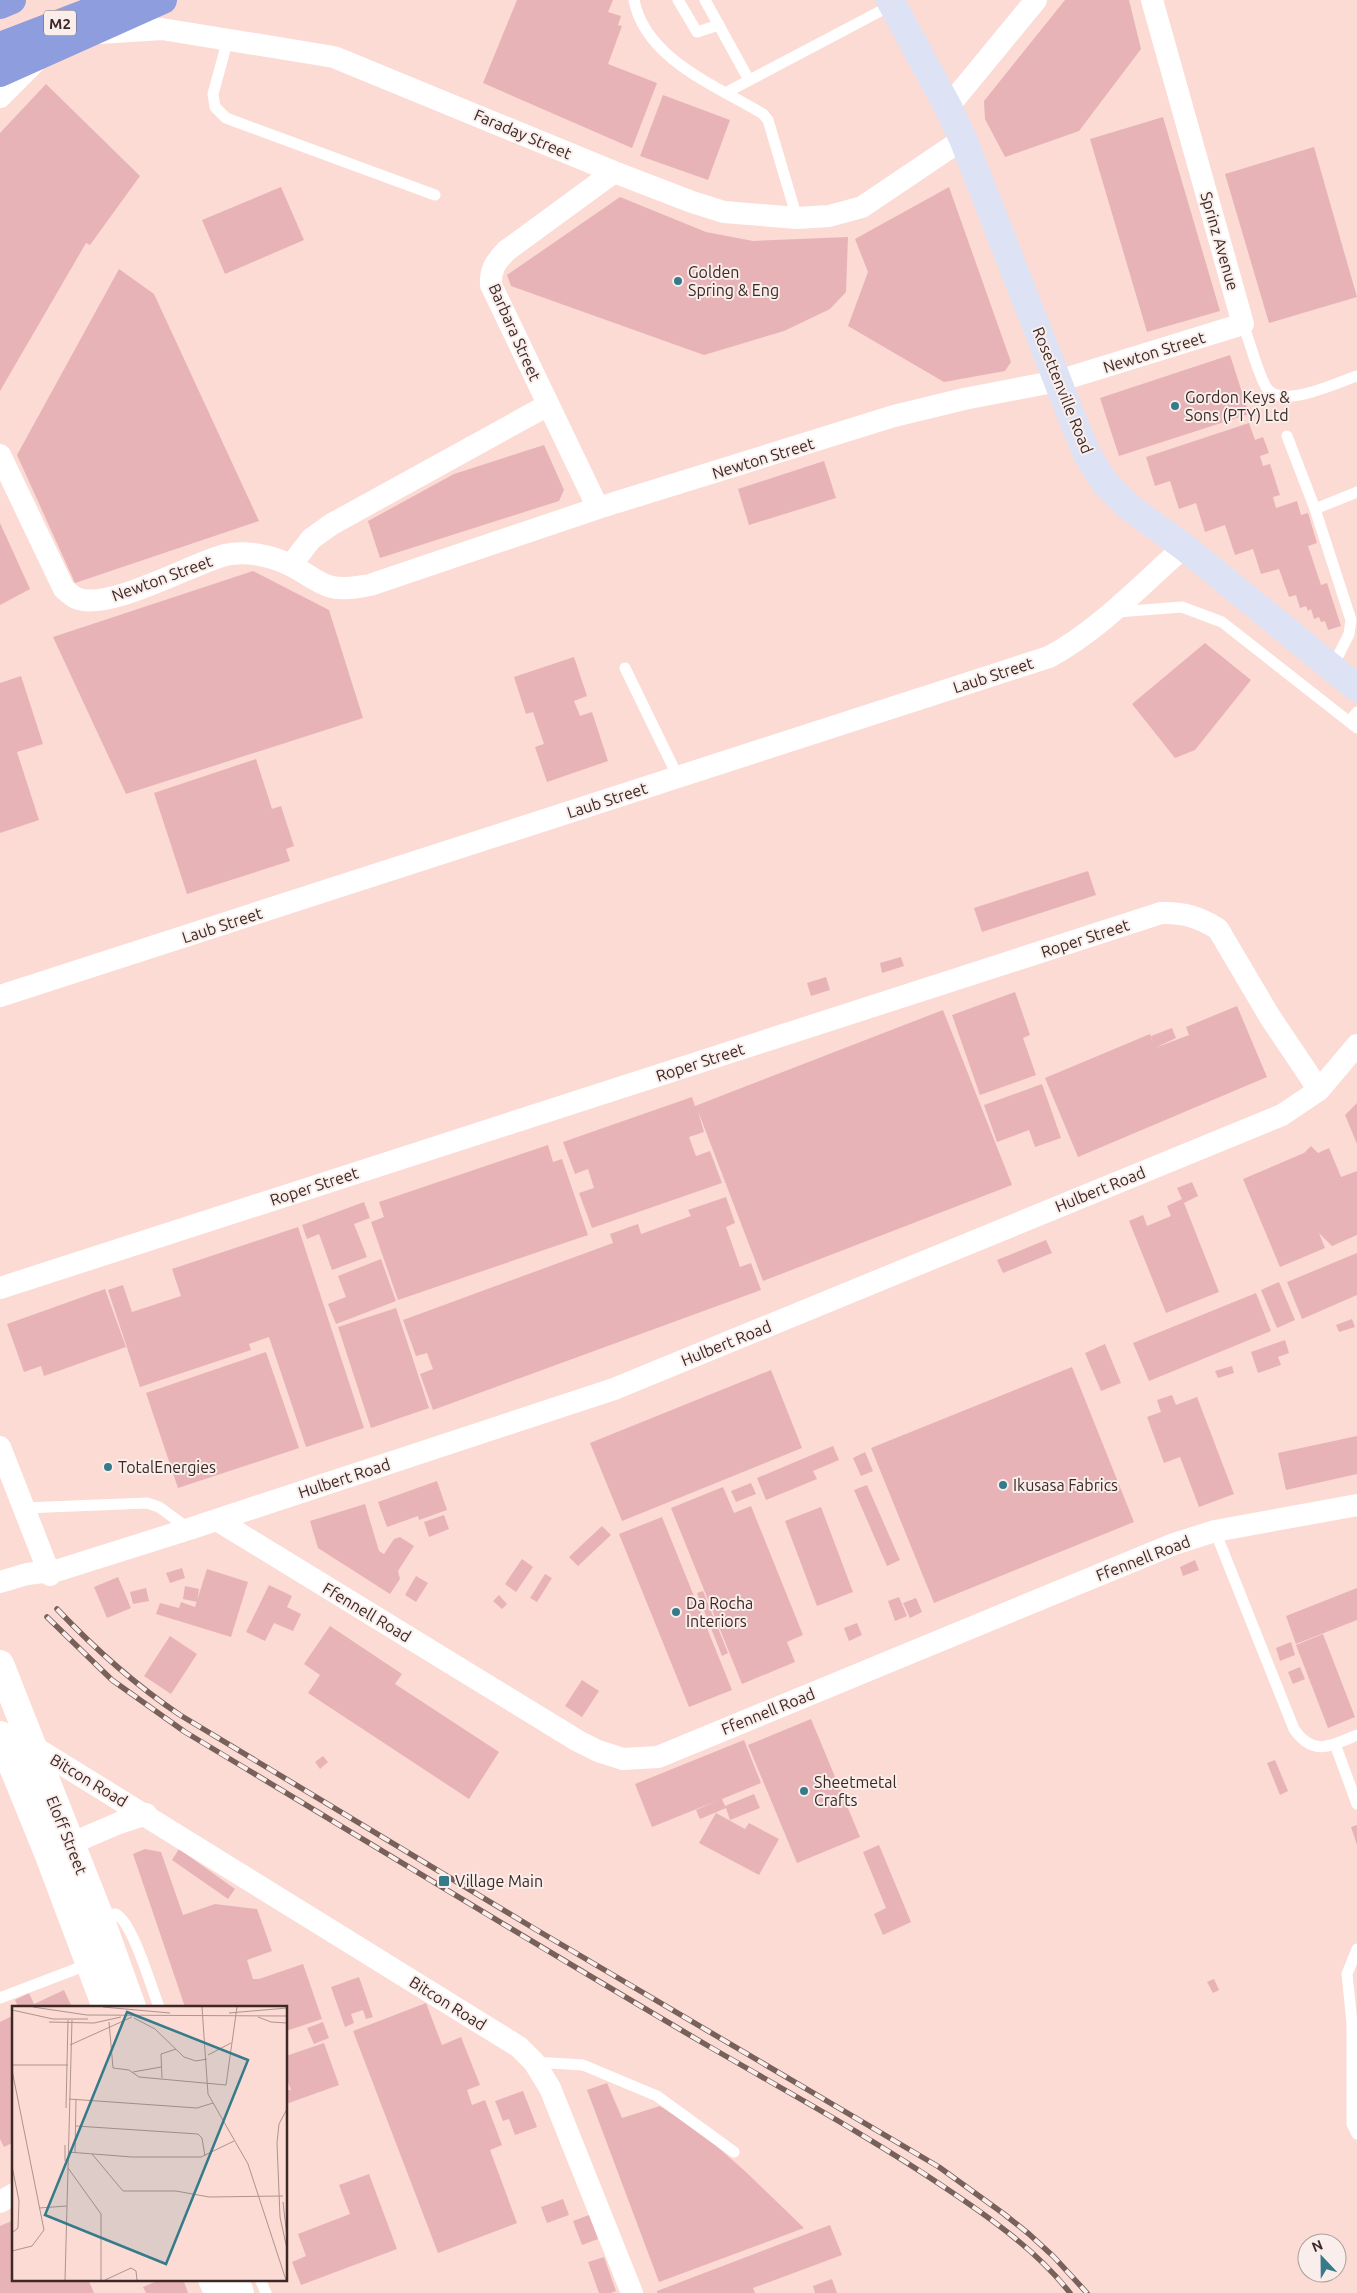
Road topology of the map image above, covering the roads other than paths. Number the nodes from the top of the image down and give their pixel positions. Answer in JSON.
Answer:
{"nodes":[{"id":1,"x":12,"y":0,"type":"edge"},
{"id":2,"x":91,"y":0,"type":"edge"},
{"id":3,"x":120,"y":0,"type":"edge"},
{"id":4,"x":163,"y":0,"type":"edge"},
{"id":5,"x":634,"y":0,"type":"edge"},
{"id":6,"x":678,"y":0,"type":"edge"},
{"id":7,"x":705,"y":0,"type":"edge"},
{"id":8,"x":1036,"y":0,"type":"edge"},
{"id":9,"x":1152,"y":0,"type":"edge"},
{"id":10,"x":891,"y":2,"type":"edge"},
{"id":11,"x":0,"y":5,"type":"edge"},
{"id":12,"x":719,"y":25,"type":"junction"},
{"id":13,"x":59,"y":28,"type":"junction"},
{"id":14,"x":228,"y":39,"type":"junction"},
{"id":15,"x":0,"y":48,"type":"edge"},
{"id":16,"x":0,"y":73,"type":"edge"},
{"id":17,"x":749,"y":80,"type":"junction"},
{"id":18,"x":727,"y":92,"type":"junction"},
{"id":19,"x":0,"y":96,"type":"edge"},
{"id":20,"x":948,"y":107,"type":"junction"},
{"id":21,"x":963,"y":139,"type":"junction"},
{"id":22,"x":614,"y":172,"type":"junction"},
{"id":23,"x":435,"y":195,"type":"dead end"},
{"id":24,"x":797,"y":218,"type":"junction"},
{"id":25,"x":1243,"y":324,"type":"junction"},
{"id":26,"x":1357,"y":376,"type":"edge"},
{"id":27,"x":1058,"y":381,"type":"junction"},
{"id":28,"x":548,"y":405,"type":"junction"},
{"id":29,"x":1287,"y":436,"type":"dead end"},
{"id":30,"x":0,"y":455,"type":"edge"},
{"id":31,"x":1357,"y":492,"type":"edge"},
{"id":32,"x":598,"y":508,"type":"junction"},
{"id":33,"x":1315,"y":509,"type":"junction"},
{"id":34,"x":1184,"y":547,"type":"junction"},
{"id":35,"x":291,"y":565,"type":"junction"},
{"id":36,"x":1110,"y":612,"type":"junction"},
{"id":37,"x":625,"y":668,"type":"dead end"},
{"id":38,"x":1332,"y":668,"type":"junction"},
{"id":39,"x":1357,"y":688,"type":"edge"},
{"id":40,"x":1357,"y":712,"type":"edge"},
{"id":41,"x":1353,"y":725,"type":"edge"},
{"id":42,"x":678,"y":777,"type":"junction"},
{"id":43,"x":0,"y":996,"type":"edge"},
{"id":44,"x":1357,"y":1045,"type":"edge"},
{"id":45,"x":1319,"y":1090,"type":"junction"},
{"id":46,"x":0,"y":1288,"type":"edge"},
{"id":47,"x":0,"y":1447,"type":"edge"},
{"id":48,"x":1357,"y":1505,"type":"edge"},
{"id":49,"x":24,"y":1508,"type":"junction"},
{"id":50,"x":217,"y":1520,"type":"junction"},
{"id":51,"x":189,"y":1529,"type":"junction"},
{"id":52,"x":1215,"y":1531,"type":"junction"},
{"id":53,"x":52,"y":1572,"type":"junction"},
{"id":54,"x":0,"y":1582,"type":"edge"},
{"id":55,"x":0,"y":1595,"type":"edge"},
{"id":56,"x":0,"y":1664,"type":"edge"},
{"id":57,"x":0,"y":1735,"type":"edge"},
{"id":58,"x":1357,"y":1735,"type":"edge"},
{"id":59,"x":1335,"y":1744,"type":"junction"},
{"id":60,"x":31,"y":1745,"type":"junction"},
{"id":61,"x":1357,"y":1804,"type":"edge"},
{"id":62,"x":146,"y":1814,"type":"junction"},
{"id":63,"x":59,"y":1849,"type":"junction"},
{"id":64,"x":87,"y":1920,"type":"junction"},
{"id":65,"x":1357,"y":1949,"type":"edge"},
{"id":66,"x":90,"y":1964,"type":"junction"},
{"id":67,"x":0,"y":1998,"type":"edge"},
{"id":68,"x":106,"y":2006,"type":"edge"},
{"id":69,"x":131,"y":2006,"type":"edge"},
{"id":70,"x":159,"y":2006,"type":"edge"},
{"id":71,"x":534,"y":2062,"type":"junction"},
{"id":72,"x":1357,"y":2134,"type":"edge"},
{"id":73,"x":734,"y":2152,"type":"dead end"},
{"id":74,"x":12,"y":2195,"type":"edge"},
{"id":75,"x":0,"y":2202,"type":"edge"},
{"id":76,"x":212,"y":2280,"type":"edge"},
{"id":77,"x":235,"y":2280,"type":"edge"},
{"id":78,"x":260,"y":2280,"type":"edge"},
{"id":79,"x":218,"y":2293,"type":"edge"},
{"id":80,"x":240,"y":2293,"type":"edge"},
{"id":81,"x":266,"y":2293,"type":"edge"},
{"id":82,"x":632,"y":2293,"type":"edge"}],
"edges":[{"from":1,"to":11,"type":"highway"},
{"from":2,"to":13,"type":"street"},
{"from":3,"to":15,"type":"highway","number":"M2"},
{"from":4,"to":16,"type":"highway"},
{"from":5,"to":18,"type":"lane"},
{"from":6,"to":12,"type":"lane"},
{"from":7,"to":12,"type":"lane"},
{"from":8,"to":20,"type":"street"},
{"from":9,"to":25,"type":"street","name":"Sprinz Avenue"},
{"from":10,"to":17,"type":"lane"},
{"from":10,"to":20,"type":"main road","name":"Rosettenville Road"},
{"from":12,"to":17,"type":"lane"},
{"from":13,"to":14,"type":"street","name":"Faraday Street"},
{"from":13,"to":15,"type":"street"},
{"from":13,"to":19,"type":"street"},
{"from":14,"to":22,"type":"street","name":"Faraday Street"},
{"from":14,"to":23,"type":"lane"},
{"from":17,"to":18,"type":"lane"},
{"from":18,"to":24,"type":"lane"},
{"from":20,"to":21,"type":"main road","name":"Rosettenville Road"},
{"from":21,"to":24,"type":"street","name":"Faraday Street"},
{"from":21,"to":27,"type":"main road","name":"Rosettenville Road"},
{"from":22,"to":24,"type":"street","name":"Faraday Street"},
{"from":22,"to":28,"type":"street","name":"Barbara Street"},
{"from":25,"to":26,"type":"lane","name":"Sprinz Avenue"},
{"from":25,"to":27,"type":"street","name":"Newton Street"},
{"from":27,"to":32,"type":"street","name":"Newton Street"},
{"from":27,"to":34,"type":"main road","name":"Rosettenville Road"},
{"from":28,"to":32,"type":"street","name":"Barbara Street"},
{"from":28,"to":35,"type":"street"},
{"from":29,"to":33,"type":"lane"},
{"from":30,"to":35,"type":"street","name":"Newton Street"},
{"from":31,"to":33,"type":"lane"},
{"from":32,"to":35,"type":"street","name":"Newton Street"},
{"from":33,"to":38,"type":"lane"},
{"from":34,"to":36,"type":"street","name":"Laub Street"},
{"from":34,"to":38,"type":"main road","name":"Rosettenville Road"},
{"from":36,"to":41,"type":"lane"},
{"from":36,"to":42,"type":"street","name":"Laub Street"},
{"from":37,"to":42,"type":"lane"},
{"from":38,"to":39,"type":"main road","name":"Rosettenville Road"},
{"from":40,"to":41,"type":"lane"},
{"from":42,"to":43,"type":"street","name":"Laub Street"},
{"from":44,"to":45,"type":"street","name":"Hulbert Road"},
{"from":45,"to":46,"type":"street","name":"Roper Street"},
{"from":45,"to":50,"type":"street","name":"Hulbert Road"},
{"from":47,"to":49,"type":"street"},
{"from":48,"to":52,"type":"street","name":"Ffennell Road"},
{"from":49,"to":51,"type":"lane"},
{"from":49,"to":53,"type":"street"},
{"from":50,"to":51,"type":"street","name":"Hulbert Road"},
{"from":50,"to":52,"type":"street","name":"Ffennell Road"},
{"from":51,"to":53,"type":"street","name":"Hulbert Road"},
{"from":52,"to":59,"type":"lane"},
{"from":53,"to":54,"type":"street","name":"Hulbert Road"},
{"from":53,"to":55,"type":"street","name":"Hulbert Road"},
{"from":56,"to":60,"type":"street","name":"Eloff Street"},
{"from":57,"to":63,"type":"street","name":"Eloff Street"},
{"from":58,"to":59,"type":"lane"},
{"from":59,"to":61,"type":"lane"},
{"from":60,"to":62,"type":"street","name":"Bitcon Road"},
{"from":60,"to":63,"type":"street","name":"Eloff Street"},
{"from":62,"to":63,"type":"street","name":"Bitcon Road"},
{"from":62,"to":71,"type":"street","name":"Bitcon Road"},
{"from":63,"to":64,"type":"street","name":"Eloff Street"},
{"from":64,"to":66,"type":"street","name":"Eloff Street"},
{"from":64,"to":69,"type":"street","name":"Eloff Street"},
{"from":64,"to":70,"type":"lane"},
{"from":65,"to":72,"type":"lane"},
{"from":66,"to":67,"type":"lane"},
{"from":66,"to":68,"type":"street","name":"Eloff Street"},
{"from":71,"to":73,"type":"lane"},
{"from":71,"to":82,"type":"street","name":"Bitcon Road"},
{"from":74,"to":75,"type":"street"},
{"from":76,"to":79,"type":"street"},
{"from":77,"to":80,"type":"street"},
{"from":78,"to":81,"type":"lane"}]}
